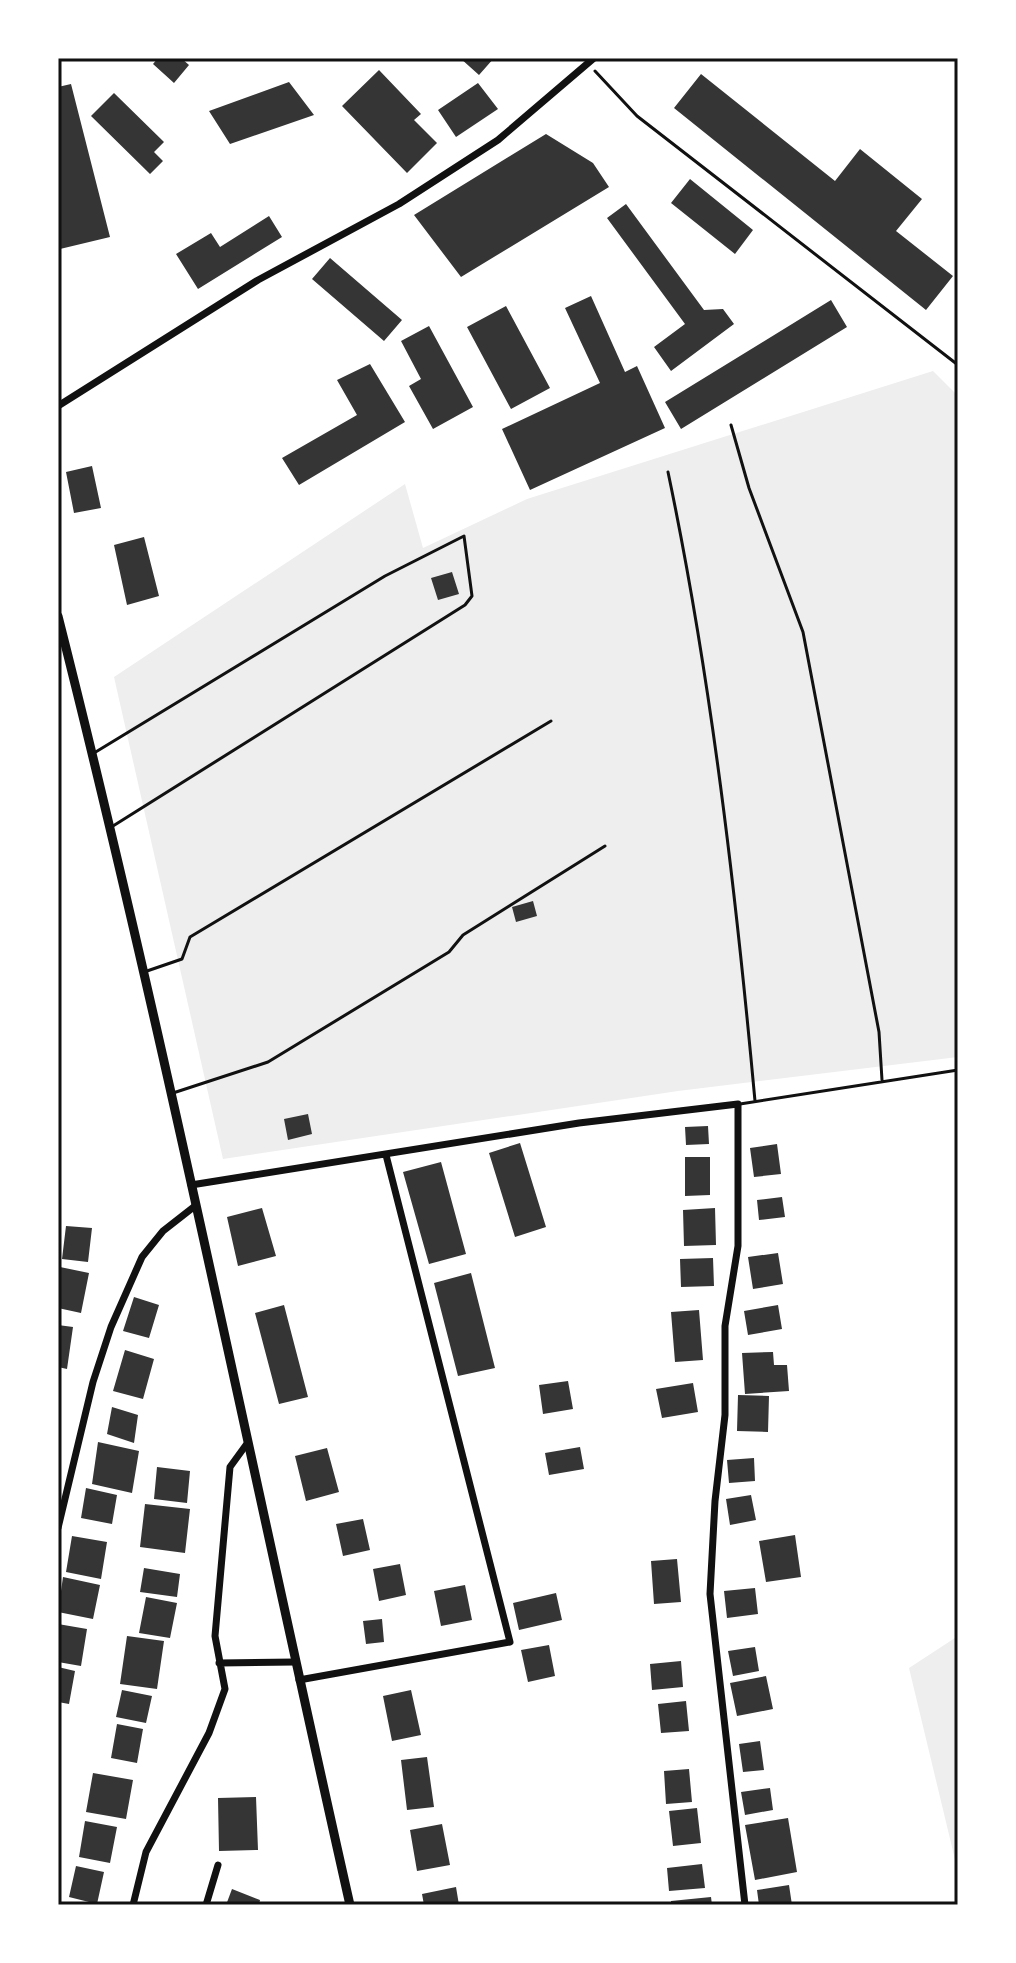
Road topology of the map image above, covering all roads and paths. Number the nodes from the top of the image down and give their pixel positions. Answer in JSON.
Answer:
{"nodes":[{"id":1,"x":591,"y":61,"type":"edge"},
{"id":2,"x":958,"y":365,"type":"edge"},
{"id":3,"x":58,"y":406,"type":"edge"},
{"id":4,"x":731,"y":425,"type":"dead end"},
{"id":5,"x":668,"y":472,"type":"dead end"},
{"id":6,"x":58,"y":616,"type":"edge"},
{"id":7,"x":551,"y":721,"type":"dead end"},
{"id":8,"x":92,"y":754,"type":"junction"},
{"id":9,"x":110,"y":828,"type":"junction"},
{"id":10,"x":605,"y":846,"type":"dead end"},
{"id":11,"x":144,"y":972,"type":"junction"},
{"id":12,"x":958,"y":1070,"type":"edge"},
{"id":13,"x":882,"y":1080,"type":"junction"},
{"id":14,"x":173,"y":1093,"type":"junction"},
{"id":15,"x":755,"y":1101,"type":"junction"},
{"id":16,"x":738,"y":1104,"type":"junction"},
{"id":17,"x":386,"y":1155,"type":"junction"},
{"id":18,"x":191,"y":1185,"type":"junction"},
{"id":19,"x":195,"y":1206,"type":"junction"},
{"id":20,"x":246,"y":1445,"type":"junction"},
{"id":21,"x":58,"y":1528,"type":"edge"},
{"id":22,"x":295,"y":1662,"type":"junction"},
{"id":23,"x":219,"y":1663,"type":"junction"},
{"id":24,"x":299,"y":1680,"type":"junction"},
{"id":25,"x":218,"y":1865,"type":"dead end"},
{"id":26,"x":133,"y":1905,"type":"edge"},
{"id":27,"x":206,"y":1905,"type":"edge"},
{"id":28,"x":350,"y":1905,"type":"edge"},
{"id":29,"x":745,"y":1905,"type":"edge"}],
"edges":[{"from":1,"to":2,"type":"path"},
{"from":1,"to":3,"type":"street"},
{"from":4,"to":13,"type":"lane"},
{"from":5,"to":15,"type":"lane"},
{"from":6,"to":8,"type":"street"},
{"from":7,"to":11,"type":"lane"},
{"from":8,"to":9,"type":"street"},
{"from":8,"to":9,"type":"lane"},
{"from":9,"to":11,"type":"street"},
{"from":10,"to":14,"type":"lane"},
{"from":11,"to":14,"type":"street"},
{"from":12,"to":13,"type":"lane"},
{"from":13,"to":15,"type":"lane"},
{"from":14,"to":18,"type":"street"},
{"from":15,"to":16,"type":"lane"},
{"from":16,"to":17,"type":"street"},
{"from":16,"to":29,"type":"street"},
{"from":17,"to":18,"type":"street"},
{"from":17,"to":24,"type":"street"},
{"from":18,"to":19,"type":"street"},
{"from":19,"to":20,"type":"street"},
{"from":19,"to":21,"type":"street"},
{"from":20,"to":22,"type":"street"},
{"from":20,"to":23,"type":"street"},
{"from":22,"to":23,"type":"street"},
{"from":22,"to":24,"type":"street"},
{"from":23,"to":26,"type":"street"},
{"from":24,"to":28,"type":"street"},
{"from":25,"to":27,"type":"street"}]}
